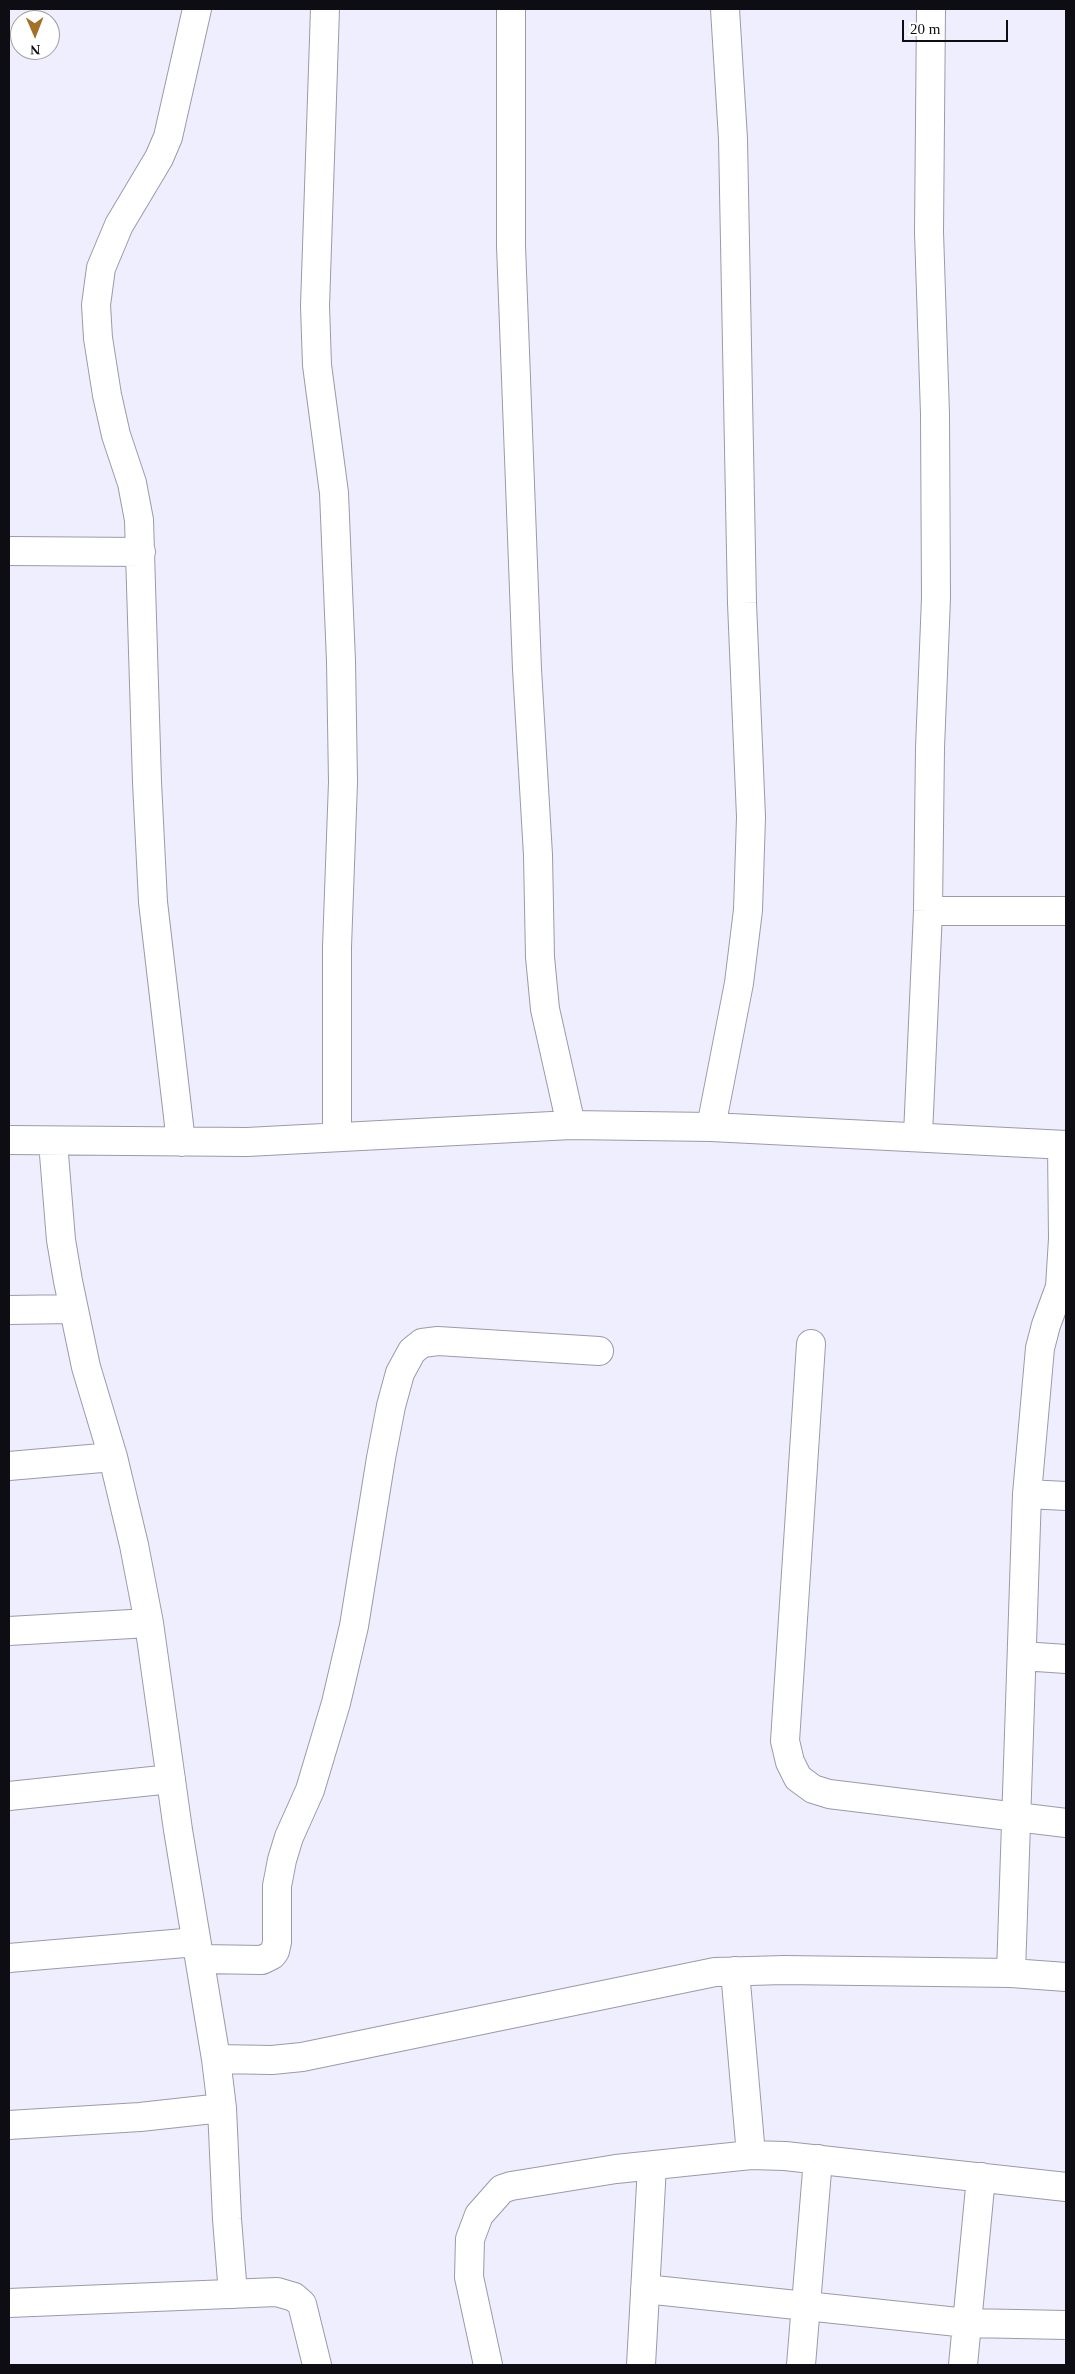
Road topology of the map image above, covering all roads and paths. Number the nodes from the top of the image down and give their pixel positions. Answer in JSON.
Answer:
{"nodes":[{"id":1,"x":197,"y":9,"type":"edge"},
{"id":2,"x":325,"y":9,"type":"edge"},
{"id":3,"x":511,"y":9,"type":"edge"},
{"id":4,"x":725,"y":9,"type":"edge"},
{"id":5,"x":931,"y":9,"type":"edge"},
{"id":6,"x":9,"y":552,"type":"edge"},
{"id":7,"x":140,"y":552,"type":"junction"},
{"id":8,"x":928,"y":911,"type":"junction"},
{"id":9,"x":1066,"y":911,"type":"edge"},
{"id":10,"x":571,"y":1125,"type":"junction"},
{"id":11,"x":712,"y":1127,"type":"junction"},
{"id":12,"x":918,"y":1136,"type":"junction"},
{"id":13,"x":337,"y":1137,"type":"junction"},
{"id":14,"x":9,"y":1140,"type":"edge"},
{"id":15,"x":53,"y":1142,"type":"junction"},
{"id":16,"x":181,"y":1142,"type":"junction"},
{"id":17,"x":1064,"y":1145,"type":"edge"},
{"id":18,"x":73,"y":1309,"type":"junction"},
{"id":19,"x":9,"y":1310,"type":"edge"},
{"id":20,"x":1056,"y":1325,"type":"edge"},
{"id":21,"x":811,"y":1344,"type":"dead end"},
{"id":22,"x":599,"y":1351,"type":"dead end"},
{"id":23,"x":113,"y":1456,"type":"junction"},
{"id":24,"x":9,"y":1466,"type":"edge"},
{"id":25,"x":1027,"y":1494,"type":"junction"},
{"id":26,"x":1066,"y":1496,"type":"edge"},
{"id":27,"x":149,"y":1623,"type":"junction"},
{"id":28,"x":9,"y":1631,"type":"edge"},
{"id":29,"x":1022,"y":1656,"type":"junction"},
{"id":30,"x":1066,"y":1659,"type":"edge"},
{"id":31,"x":171,"y":1779,"type":"junction"},
{"id":32,"x":9,"y":1796,"type":"edge"},
{"id":33,"x":1016,"y":1818,"type":"junction"},
{"id":34,"x":1066,"y":1823,"type":"edge"},
{"id":35,"x":198,"y":1951,"type":"junction"},
{"id":36,"x":9,"y":1958,"type":"edge"},
{"id":37,"x":735,"y":1971,"type":"junction"},
{"id":38,"x":1011,"y":1973,"type":"junction"},
{"id":39,"x":1066,"y":1977,"type":"edge"},
{"id":40,"x":216,"y":2059,"type":"junction"},
{"id":41,"x":222,"y":2108,"type":"junction"},
{"id":42,"x":9,"y":2125,"type":"edge"},
{"id":43,"x":751,"y":2155,"type":"junction"},
{"id":44,"x":818,"y":2159,"type":"junction"},
{"id":45,"x":652,"y":2166,"type":"junction"},
{"id":46,"x":981,"y":2177,"type":"junction"},
{"id":47,"x":1066,"y":2187,"type":"edge"},
{"id":48,"x":646,"y":2289,"type":"junction"},
{"id":49,"x":233,"y":2294,"type":"junction"},
{"id":50,"x":9,"y":2303,"type":"edge"},
{"id":51,"x":806,"y":2307,"type":"junction"},
{"id":52,"x":967,"y":2323,"type":"junction"},
{"id":53,"x":1066,"y":2325,"type":"edge"},
{"id":54,"x":317,"y":2365,"type":"edge"},
{"id":55,"x":488,"y":2365,"type":"edge"},
{"id":56,"x":641,"y":2365,"type":"edge"},
{"id":57,"x":801,"y":2365,"type":"edge"},
{"id":58,"x":962,"y":2365,"type":"edge"}],
"edges":[{"from":1,"to":7,"type":"street"},
{"from":2,"to":13,"type":"street"},
{"from":3,"to":10,"type":"street"},
{"from":4,"to":11,"type":"street"},
{"from":5,"to":8,"type":"street"},
{"from":6,"to":7,"type":"street"},
{"from":7,"to":16,"type":"street"},
{"from":8,"to":9,"type":"street"},
{"from":8,"to":12,"type":"street"},
{"from":10,"to":11,"type":"street"},
{"from":10,"to":13,"type":"street"},
{"from":11,"to":12,"type":"street"},
{"from":12,"to":17,"type":"street"},
{"from":13,"to":16,"type":"street"},
{"from":14,"to":15,"type":"street"},
{"from":15,"to":16,"type":"street"},
{"from":15,"to":18,"type":"street"},
{"from":17,"to":20,"type":"street"},
{"from":18,"to":19,"type":"street"},
{"from":18,"to":23,"type":"street"},
{"from":20,"to":25,"type":"street"},
{"from":21,"to":33,"type":"street"},
{"from":22,"to":35,"type":"street"},
{"from":23,"to":24,"type":"street"},
{"from":23,"to":27,"type":"street"},
{"from":25,"to":26,"type":"street"},
{"from":25,"to":29,"type":"street"},
{"from":27,"to":28,"type":"street"},
{"from":27,"to":31,"type":"street"},
{"from":29,"to":30,"type":"street"},
{"from":29,"to":33,"type":"street"},
{"from":31,"to":32,"type":"street"},
{"from":31,"to":35,"type":"street"},
{"from":33,"to":34,"type":"street"},
{"from":33,"to":38,"type":"street"},
{"from":35,"to":36,"type":"street"},
{"from":35,"to":40,"type":"street"},
{"from":37,"to":38,"type":"street"},
{"from":37,"to":40,"type":"street"},
{"from":37,"to":43,"type":"street"},
{"from":38,"to":39,"type":"street"},
{"from":40,"to":41,"type":"street"},
{"from":41,"to":42,"type":"street"},
{"from":41,"to":49,"type":"street"},
{"from":43,"to":44,"type":"street"},
{"from":43,"to":45,"type":"street"},
{"from":44,"to":46,"type":"street"},
{"from":44,"to":51,"type":"street"},
{"from":45,"to":48,"type":"street"},
{"from":45,"to":55,"type":"street"},
{"from":46,"to":47,"type":"street"},
{"from":46,"to":52,"type":"street"},
{"from":48,"to":51,"type":"street"},
{"from":48,"to":56,"type":"street"},
{"from":49,"to":50,"type":"street"},
{"from":49,"to":54,"type":"street"},
{"from":51,"to":52,"type":"street"},
{"from":51,"to":57,"type":"street"},
{"from":52,"to":53,"type":"street"},
{"from":52,"to":58,"type":"street"}]}
